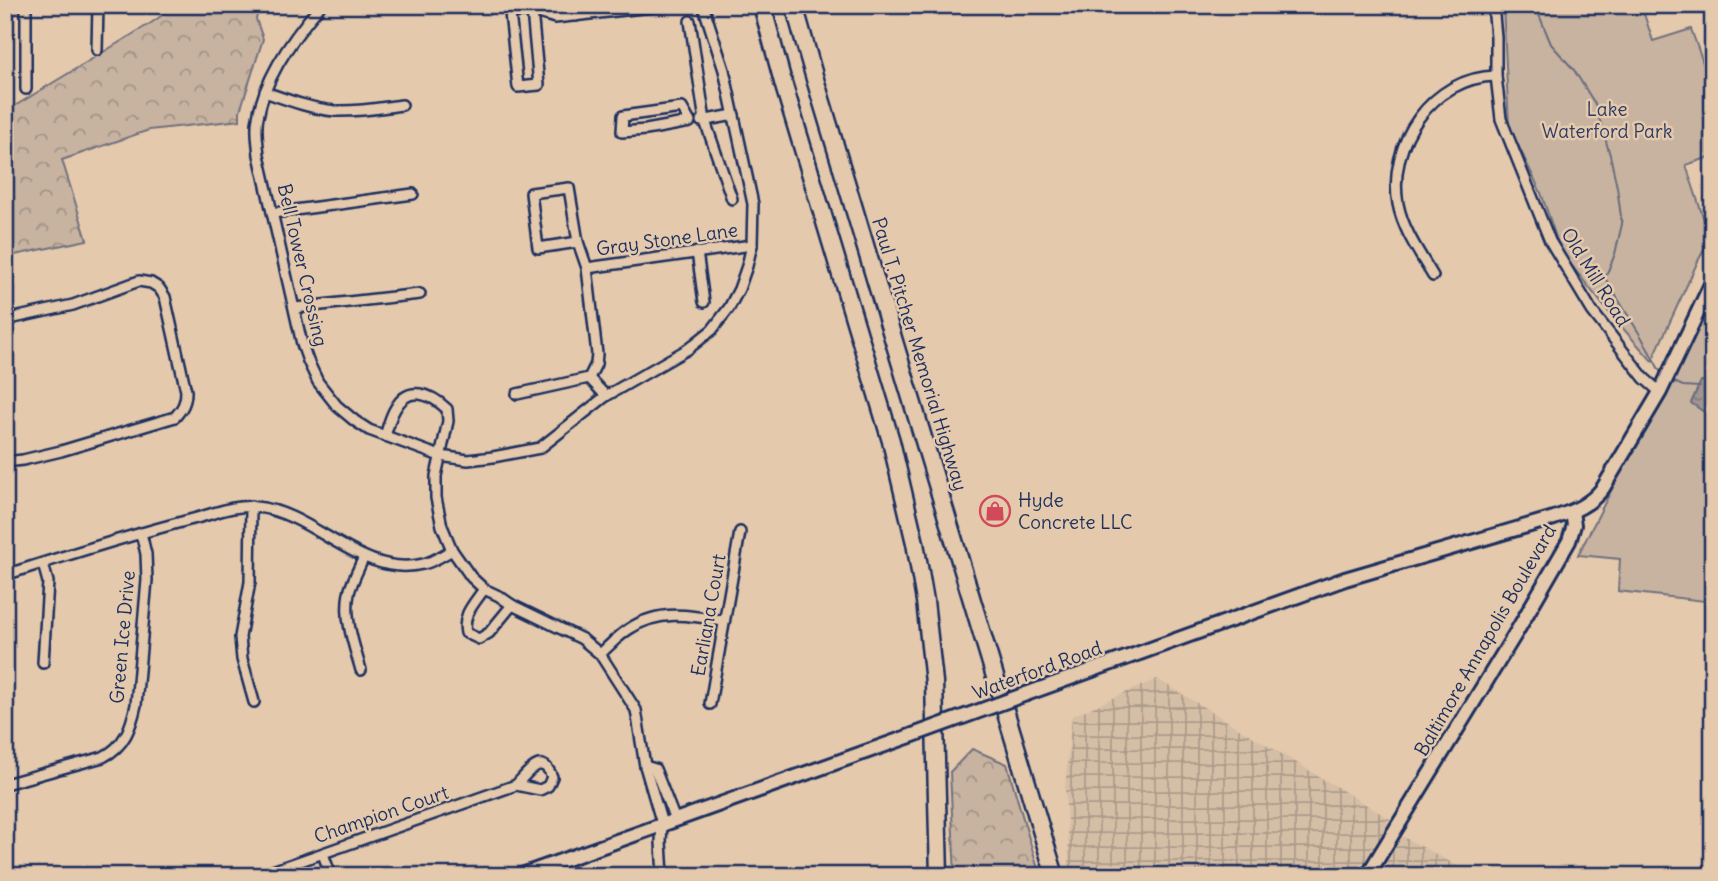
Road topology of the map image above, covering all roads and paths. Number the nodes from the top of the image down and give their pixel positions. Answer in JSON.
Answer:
{"nodes":[{"id":1,"x":26,"y":5,"type":"edge"},
{"id":2,"x":97,"y":5,"type":"edge"},
{"id":3,"x":321,"y":5,"type":"edge"},
{"id":4,"x":575,"y":5,"type":"edge"},
{"id":5,"x":670,"y":5,"type":"edge"},
{"id":6,"x":703,"y":5,"type":"edge"},
{"id":7,"x":762,"y":5,"type":"edge"},
{"id":8,"x":794,"y":5,"type":"edge"},
{"id":9,"x":1493,"y":5,"type":"edge"},
{"id":10,"x":532,"y":11,"type":"junction"},
{"id":11,"x":576,"y":16,"type":"junction"},
{"id":12,"x":690,"y":21,"type":"dead end"},
{"id":13,"x":97,"y":50,"type":"dead end"},
{"id":14,"x":1496,"y":76,"type":"junction"},
{"id":15,"x":26,"y":89,"type":"dead end"},
{"id":16,"x":265,"y":92,"type":"junction"},
{"id":17,"x":402,"y":105,"type":"dead end"},
{"id":18,"x":733,"y":114,"type":"junction"},
{"id":19,"x":705,"y":121,"type":"junction"},
{"id":20,"x":690,"y":122,"type":"junction"},
{"id":21,"x":413,"y":194,"type":"dead end"},
{"id":22,"x":732,"y":199,"type":"dead end"},
{"id":23,"x":273,"y":213,"type":"junction"},
{"id":24,"x":578,"y":242,"type":"junction"},
{"id":25,"x":752,"y":245,"type":"junction"},
{"id":26,"x":697,"y":252,"type":"junction"},
{"id":27,"x":587,"y":268,"type":"junction"},
{"id":28,"x":1433,"y":276,"type":"dead end"},
{"id":29,"x":1713,"y":281,"type":"edge"},
{"id":30,"x":420,"y":293,"type":"dead end"},
{"id":31,"x":704,"y":302,"type":"dead end"},
{"id":32,"x":295,"y":308,"type":"junction"},
{"id":33,"x":5,"y":320,"type":"edge"},
{"id":34,"x":589,"y":379,"type":"junction"},
{"id":35,"x":1660,"y":392,"type":"junction"},
{"id":36,"x":517,"y":394,"type":"dead end"},
{"id":37,"x":606,"y":396,"type":"junction"},
{"id":38,"x":385,"y":436,"type":"junction"},
{"id":39,"x":440,"y":456,"type":"junction"},
{"id":40,"x":5,"y":462,"type":"edge"},
{"id":41,"x":251,"y":506,"type":"junction"},
{"id":42,"x":1572,"y":512,"type":"junction"},
{"id":43,"x":740,"y":532,"type":"dead end"},
{"id":44,"x":141,"y":533,"type":"junction"},
{"id":45,"x":452,"y":550,"type":"junction"},
{"id":46,"x":364,"y":557,"type":"junction"},
{"id":47,"x":43,"y":564,"type":"junction"},
{"id":48,"x":5,"y":576,"type":"edge"},
{"id":49,"x":484,"y":589,"type":"junction"},
{"id":50,"x":512,"y":605,"type":"junction"},
{"id":51,"x":723,"y":621,"type":"junction"},
{"id":52,"x":600,"y":654,"type":"junction"},
{"id":53,"x":43,"y":663,"type":"dead end"},
{"id":54,"x":361,"y":670,"type":"dead end"},
{"id":55,"x":254,"y":702,"type":"dead end"},
{"id":56,"x":710,"y":704,"type":"dead end"},
{"id":57,"x":5,"y":784,"type":"edge"},
{"id":58,"x":516,"y":785,"type":"dead end"},
{"id":59,"x":668,"y":822,"type":"junction"},
{"id":60,"x":323,"y":854,"type":"junction"},
{"id":61,"x":258,"y":876,"type":"edge"},
{"id":62,"x":331,"y":876,"type":"edge"},
{"id":63,"x":519,"y":876,"type":"edge"},
{"id":64,"x":663,"y":876,"type":"edge"},
{"id":65,"x":939,"y":876,"type":"edge"},
{"id":66,"x":1055,"y":876,"type":"edge"},
{"id":67,"x":1367,"y":876,"type":"edge"}],
"edges":[{"from":1,"to":15,"type":"street"},
{"from":2,"to":13,"type":"street"},
{"from":3,"to":16,"type":"street","name":"Bell Tower Crossing"},
{"from":4,"to":11,"type":"street"},
{"from":5,"to":11,"type":"street"},
{"from":6,"to":18,"type":"street","name":"Bell Tower Crossing"},
{"from":7,"to":65,"type":"highway"},
{"from":8,"to":66,"type":"highway","name":"Paul T. Pitcher Memorial Highway"},
{"from":9,"to":14,"type":"street","name":"Old Mill Road"},
{"from":10,"to":10,"type":"street"},
{"from":10,"to":11,"type":"street"},
{"from":12,"to":19,"type":"street"},
{"from":14,"to":28,"type":"street"},
{"from":14,"to":35,"type":"street","name":"Old Mill Road"},
{"from":16,"to":17,"type":"street"},
{"from":16,"to":23,"type":"street","name":"Bell Tower Crossing"},
{"from":18,"to":19,"type":"street"},
{"from":18,"to":25,"type":"street","name":"Bell Tower Crossing"},
{"from":19,"to":20,"type":"street"},
{"from":19,"to":22,"type":"street"},
{"from":20,"to":20,"type":"street"},
{"from":21,"to":23,"type":"street"},
{"from":23,"to":32,"type":"street","name":"Bell Tower Crossing"},
{"from":24,"to":24,"type":"street"},
{"from":24,"to":27,"type":"street"},
{"from":25,"to":26,"type":"street","name":"Gray Stone Lane"},
{"from":25,"to":37,"type":"street","name":"Bell Tower Crossing"},
{"from":26,"to":27,"type":"street","name":"Gray Stone Lane"},
{"from":26,"to":31,"type":"street"},
{"from":27,"to":34,"type":"street"},
{"from":29,"to":35,"type":"main road","name":"Baltimore Annapolis Boulevard"},
{"from":30,"to":32,"type":"street"},
{"from":32,"to":38,"type":"street","name":"Bell Tower Crossing"},
{"from":33,"to":40,"type":"street"},
{"from":34,"to":36,"type":"street"},
{"from":34,"to":37,"type":"street"},
{"from":35,"to":42,"type":"main road","name":"Baltimore Annapolis Boulevard"},
{"from":37,"to":39,"type":"street","name":"Bell Tower Crossing"},
{"from":38,"to":39,"type":"street","name":"Bell Tower Crossing"},
{"from":38,"to":39,"type":"street"},
{"from":39,"to":45,"type":"street"},
{"from":41,"to":44,"type":"street","name":"Green Ice Drive"},
{"from":41,"to":46,"type":"street","name":"Green Ice Drive"},
{"from":41,"to":55,"type":"street"},
{"from":42,"to":59,"type":"main road","name":"Waterford Road","bridge":true},
{"from":42,"to":67,"type":"main road","name":"Baltimore Annapolis Boulevard"},
{"from":43,"to":51,"type":"street","name":"Earliana Court"},
{"from":44,"to":47,"type":"street","name":"Green Ice Drive"},
{"from":44,"to":57,"type":"street","name":"Green Ice Drive"},
{"from":45,"to":46,"type":"street","name":"Green Ice Drive"},
{"from":45,"to":49,"type":"street"},
{"from":46,"to":54,"type":"street"},
{"from":47,"to":48,"type":"street","name":"Green Ice Drive"},
{"from":47,"to":53,"type":"street"},
{"from":49,"to":50,"type":"street"},
{"from":49,"to":50,"type":"street"},
{"from":50,"to":52,"type":"street"},
{"from":51,"to":52,"type":"street"},
{"from":51,"to":56,"type":"street","name":"Earliana Court"},
{"from":52,"to":59,"type":"street"},
{"from":58,"to":60,"type":"street","name":"Champion Court"},
{"from":59,"to":63,"type":"main road","name":"Waterford Road"},
{"from":59,"to":64,"type":"street"},
{"from":60,"to":61,"type":"street","name":"Champion Court"},
{"from":60,"to":62,"type":"street"}]}
